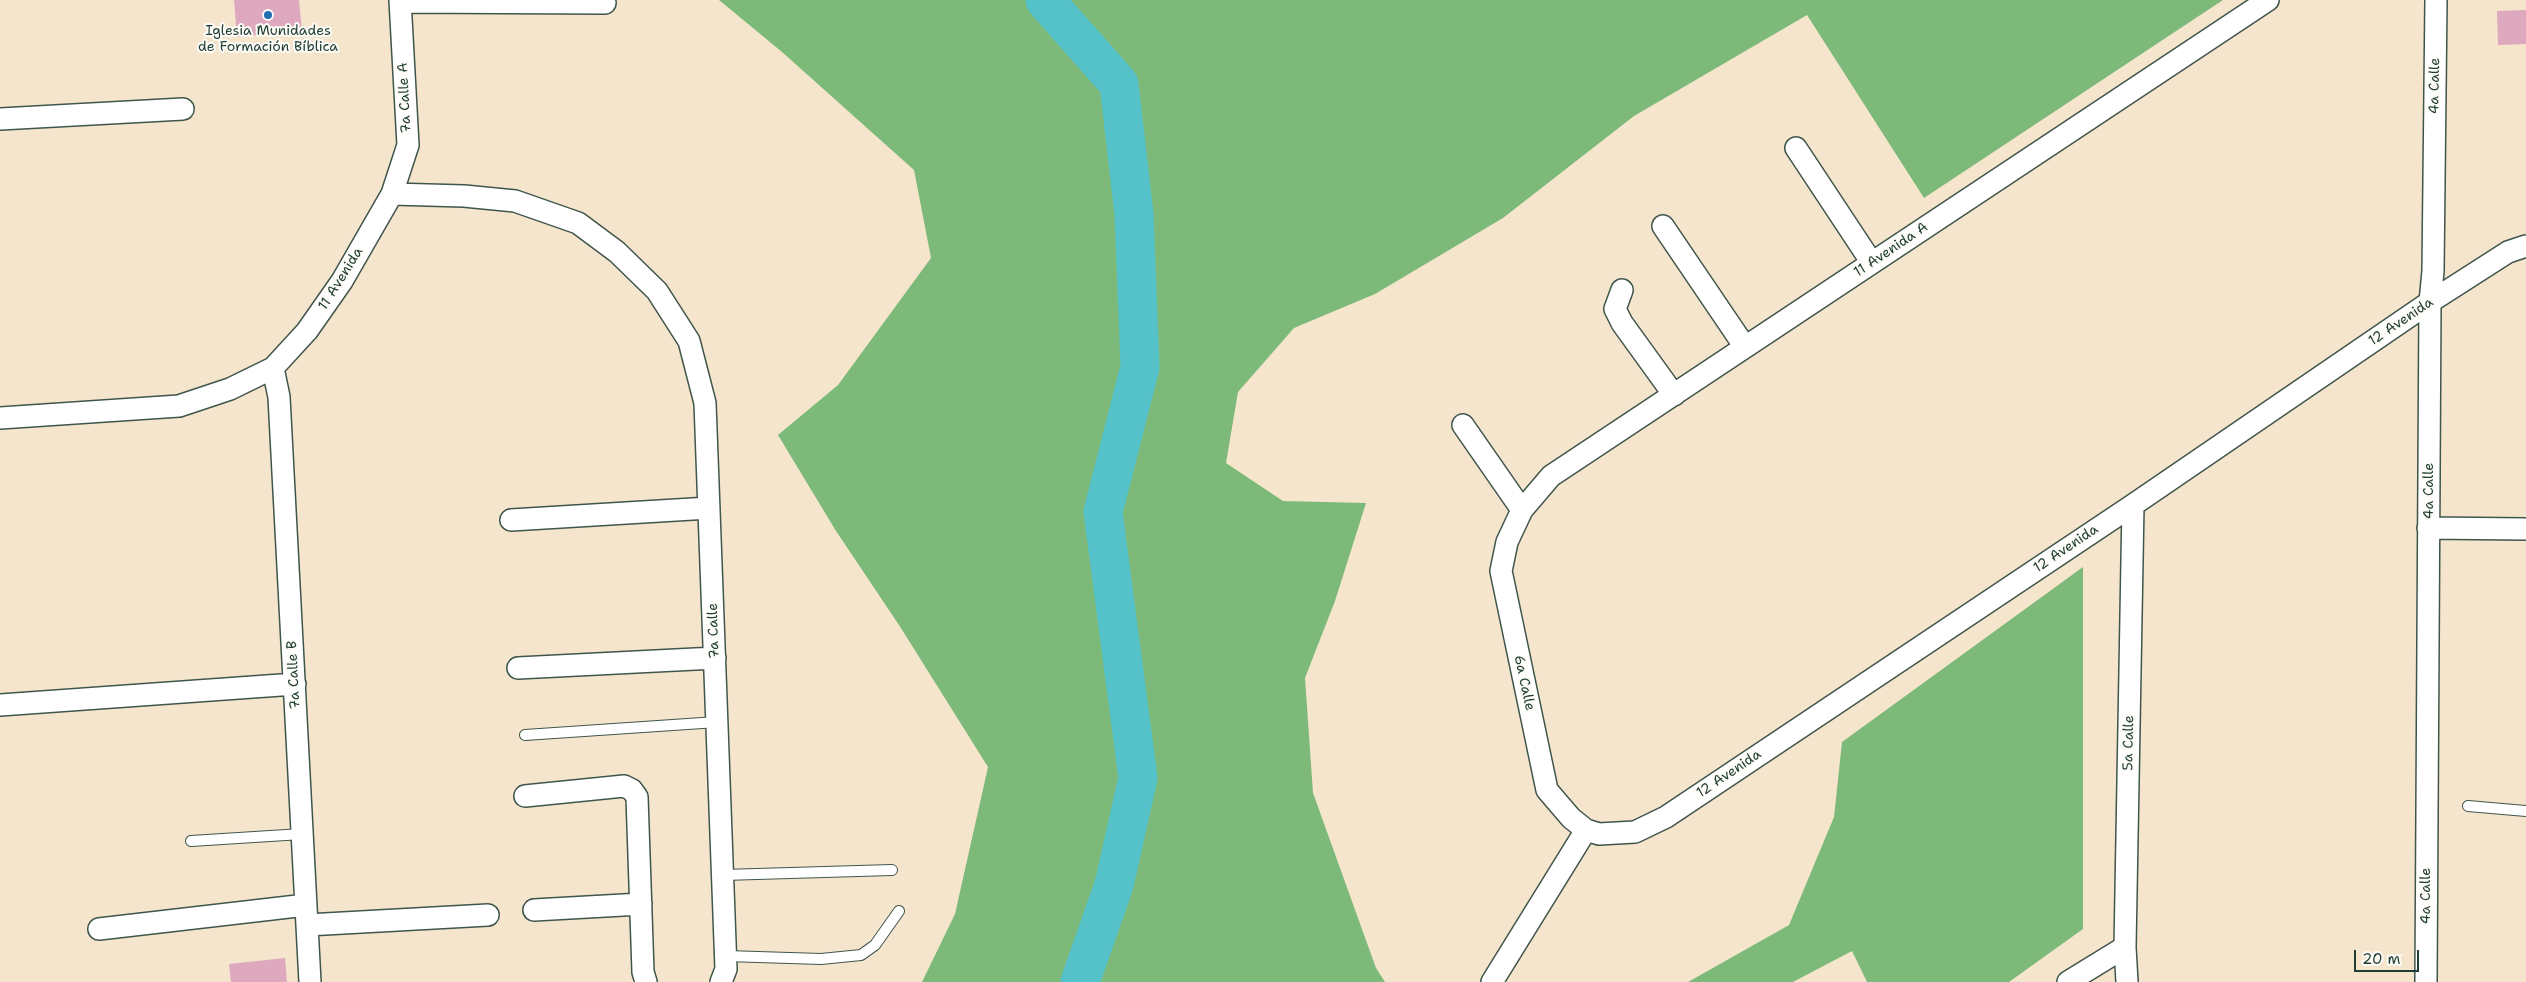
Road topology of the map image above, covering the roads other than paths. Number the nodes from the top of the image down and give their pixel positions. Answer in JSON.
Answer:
{"nodes":[{"id":1,"x":2268,"y":0,"type":"edge"},
{"id":2,"x":2436,"y":0,"type":"edge"},
{"id":3,"x":400,"y":1,"type":"edge"},
{"id":4,"x":605,"y":3,"type":"dead end"},
{"id":5,"x":183,"y":109,"type":"dead end"},
{"id":6,"x":0,"y":119,"type":"edge"},
{"id":7,"x":1796,"y":148,"type":"dead end"},
{"id":8,"x":392,"y":194,"type":"junction"},
{"id":9,"x":1663,"y":226,"type":"dead end"},
{"id":10,"x":2526,"y":246,"type":"edge"},
{"id":11,"x":1872,"y":263,"type":"junction"},
{"id":12,"x":1622,"y":290,"type":"dead end"},
{"id":13,"x":2430,"y":302,"type":"junction"},
{"id":14,"x":1745,"y":347,"type":"junction"},
{"id":15,"x":273,"y":368,"type":"junction"},
{"id":16,"x":1674,"y":395,"type":"junction"},
{"id":17,"x":0,"y":418,"type":"edge"},
{"id":18,"x":1463,"y":425,"type":"dead end"},
{"id":19,"x":2133,"y":505,"type":"junction"},
{"id":20,"x":709,"y":508,"type":"junction"},
{"id":21,"x":1522,"y":510,"type":"junction"},
{"id":22,"x":511,"y":520,"type":"dead end"},
{"id":23,"x":2428,"y":528,"type":"junction"},
{"id":24,"x":2526,"y":529,"type":"edge"},
{"id":25,"x":715,"y":658,"type":"junction"},
{"id":26,"x":518,"y":668,"type":"dead end"},
{"id":27,"x":295,"y":684,"type":"junction"},
{"id":28,"x":0,"y":705,"type":"edge"},
{"id":29,"x":717,"y":722,"type":"junction"},
{"id":30,"x":525,"y":735,"type":"dead end"},
{"id":31,"x":525,"y":796,"type":"dead end"},
{"id":32,"x":2468,"y":806,"type":"dead end"},
{"id":33,"x":2526,"y":811,"type":"edge"},
{"id":34,"x":1592,"y":832,"type":"junction"},
{"id":35,"x":302,"y":834,"type":"junction"},
{"id":36,"x":191,"y":841,"type":"dead end"},
{"id":37,"x":892,"y":870,"type":"dead end"},
{"id":38,"x":723,"y":875,"type":"junction"},
{"id":39,"x":641,"y":904,"type":"junction"},
{"id":40,"x":534,"y":910,"type":"dead end"},
{"id":41,"x":899,"y":912,"type":"dead end"},
{"id":42,"x":306,"y":915,"type":"junction"},
{"id":43,"x":488,"y":915,"type":"dead end"},
{"id":44,"x":98,"y":929,"type":"dead end"},
{"id":45,"x":2125,"y":947,"type":"junction"},
{"id":46,"x":726,"y":956,"type":"junction"},
{"id":47,"x":310,"y":982,"type":"edge"},
{"id":48,"x":646,"y":982,"type":"edge"},
{"id":49,"x":721,"y":982,"type":"edge"},
{"id":50,"x":1492,"y":982,"type":"edge"},
{"id":51,"x":2068,"y":982,"type":"edge"},
{"id":52,"x":2127,"y":982,"type":"edge"},
{"id":53,"x":2426,"y":982,"type":"edge"}],
"edges":[{"from":1,"to":11,"type":"street","name":"11 Avenida A"},
{"from":2,"to":13,"type":"street","name":"4a Calle"},
{"from":3,"to":4,"type":"street"},
{"from":3,"to":8,"type":"street","name":"7a Calle A"},
{"from":5,"to":6,"type":"street"},
{"from":7,"to":11,"type":"street"},
{"from":8,"to":15,"type":"street","name":"11 Avenida"},
{"from":8,"to":20,"type":"street","name":"7a Calle"},
{"from":9,"to":14,"type":"street"},
{"from":10,"to":13,"type":"street","name":"12 Avenida"},
{"from":11,"to":14,"type":"street","name":"11 Avenida A"},
{"from":12,"to":16,"type":"street"},
{"from":13,"to":19,"type":"street","name":"12 Avenida"},
{"from":13,"to":23,"type":"street","name":"4a Calle"},
{"from":14,"to":16,"type":"street","name":"11 Avenida A"},
{"from":15,"to":17,"type":"street","name":"11 Avenida"},
{"from":15,"to":27,"type":"street","name":"7a Calle B"},
{"from":16,"to":21,"type":"street","name":"11 Avenida A"},
{"from":18,"to":21,"type":"street"},
{"from":19,"to":34,"type":"street","name":"12 Avenida"},
{"from":19,"to":45,"type":"street","name":"5a Calle"},
{"from":20,"to":22,"type":"street"},
{"from":20,"to":25,"type":"street","name":"7a Calle"},
{"from":21,"to":34,"type":"street","name":"6a Calle"},
{"from":23,"to":24,"type":"street"},
{"from":23,"to":53,"type":"street","name":"4a Calle"},
{"from":25,"to":26,"type":"street"},
{"from":25,"to":29,"type":"street","name":"7a Calle"},
{"from":27,"to":28,"type":"street"},
{"from":27,"to":35,"type":"street","name":"7a Calle B"},
{"from":29,"to":30,"type":"lane"},
{"from":29,"to":38,"type":"street","name":"7a Calle"},
{"from":31,"to":39,"type":"street"},
{"from":32,"to":33,"type":"lane"},
{"from":34,"to":50,"type":"street"},
{"from":35,"to":36,"type":"lane"},
{"from":35,"to":42,"type":"street","name":"7a Calle B"},
{"from":37,"to":38,"type":"lane"},
{"from":38,"to":46,"type":"street","name":"7a Calle"},
{"from":39,"to":40,"type":"street"},
{"from":39,"to":48,"type":"street"},
{"from":41,"to":46,"type":"lane"},
{"from":42,"to":43,"type":"street"},
{"from":42,"to":44,"type":"street"},
{"from":42,"to":47,"type":"street","name":"7a Calle B"},
{"from":45,"to":51,"type":"street"},
{"from":45,"to":52,"type":"street","name":"5a Calle"},
{"from":46,"to":49,"type":"street","name":"7a Calle"}]}
